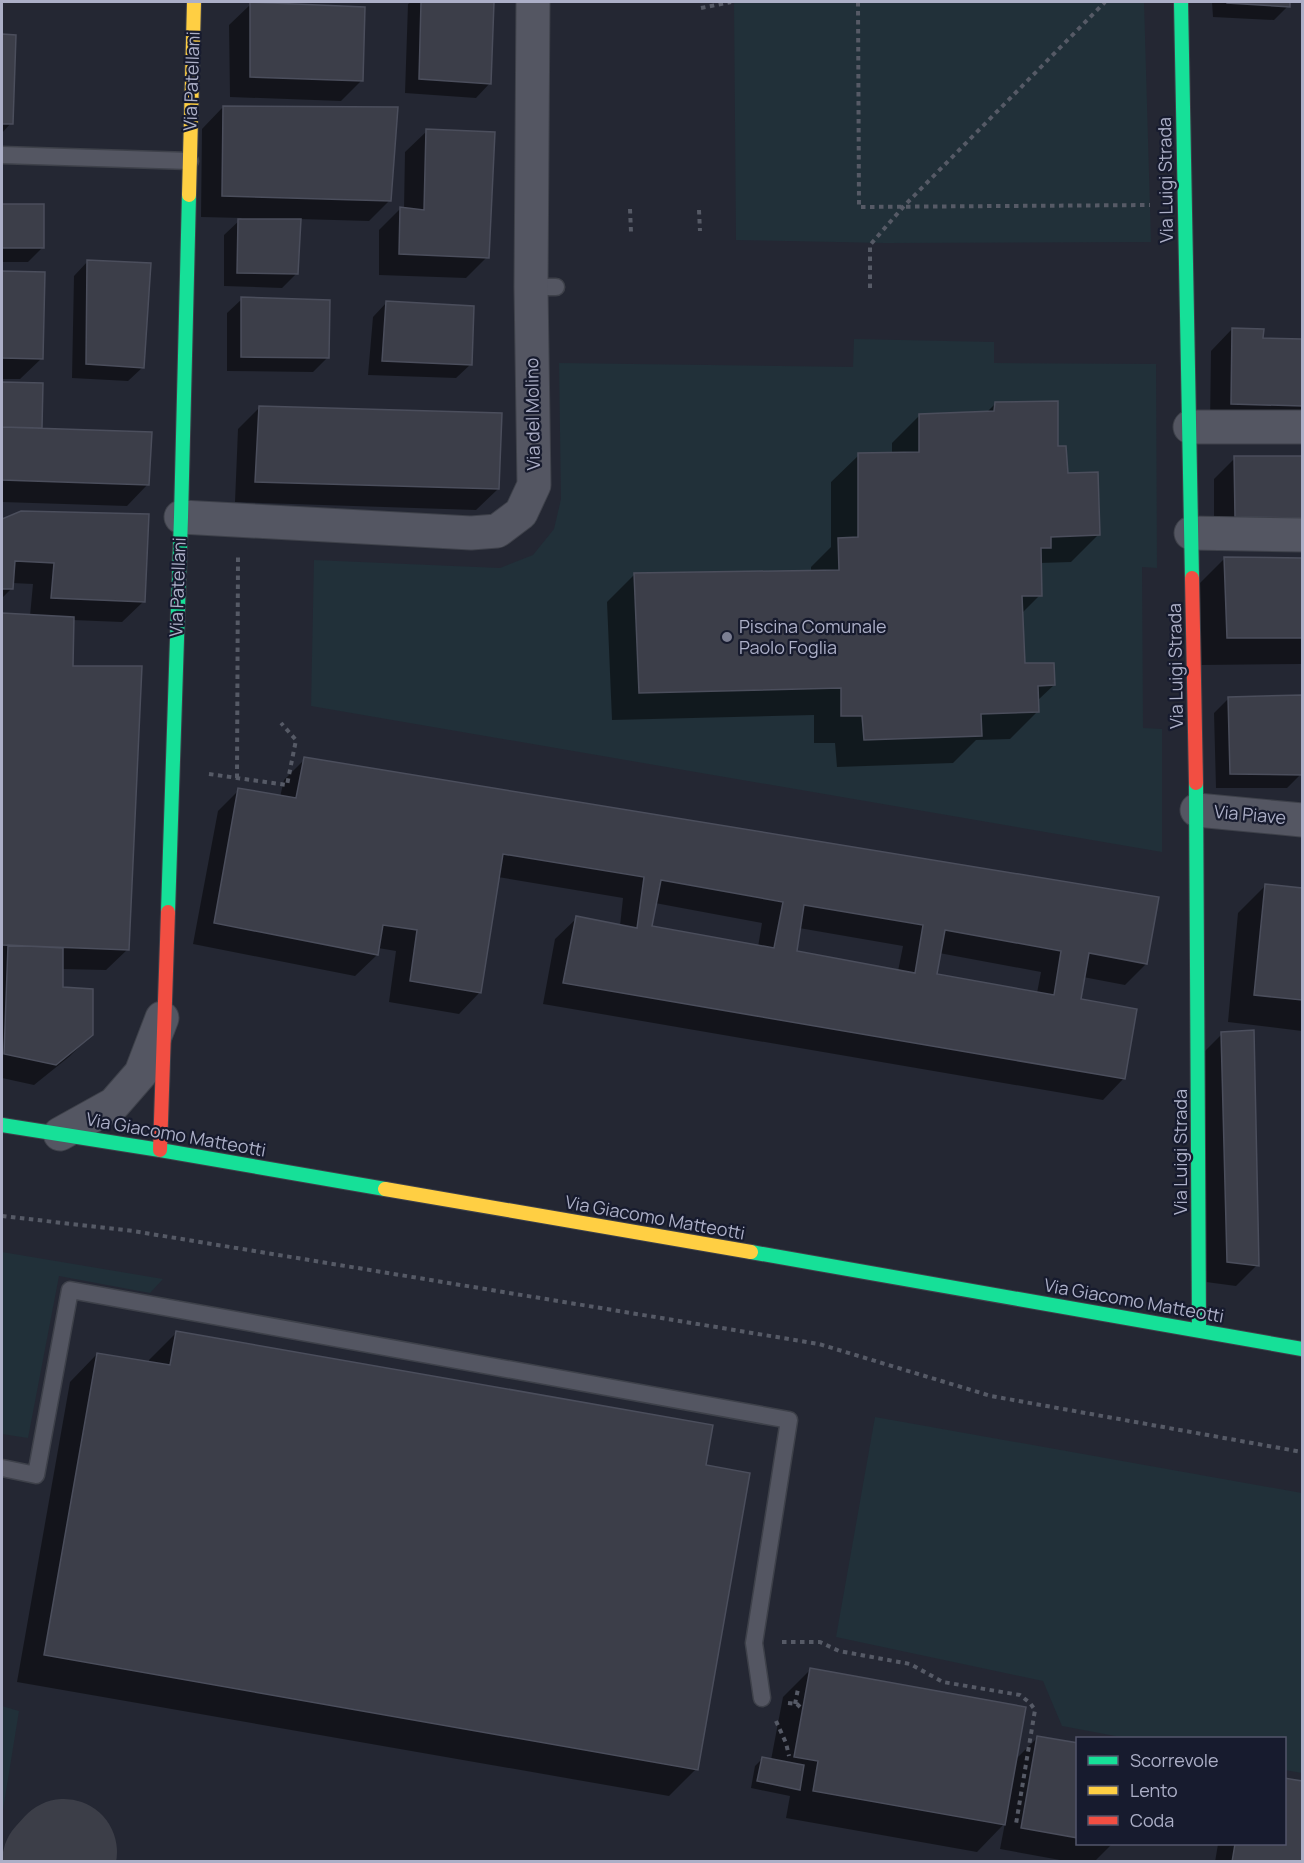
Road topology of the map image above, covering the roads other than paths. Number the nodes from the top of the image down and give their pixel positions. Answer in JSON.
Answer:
{"nodes":[{"id":1,"x":194,"y":2,"type":"edge"},
{"id":2,"x":533,"y":2,"type":"edge"},
{"id":3,"x":1181,"y":2,"type":"edge"},
{"id":4,"x":2,"y":155,"type":"edge"},
{"id":5,"x":190,"y":161,"type":"junction"},
{"id":6,"x":1190,"y":427,"type":"junction"},
{"id":7,"x":1302,"y":427,"type":"edge"},
{"id":8,"x":181,"y":517,"type":"junction"},
{"id":9,"x":1191,"y":533,"type":"junction"},
{"id":10,"x":1302,"y":535,"type":"edge"},
{"id":11,"x":1197,"y":810,"type":"junction"},
{"id":12,"x":1302,"y":820,"type":"edge"},
{"id":13,"x":164,"y":1013,"type":"junction"},
{"id":14,"x":2,"y":1125,"type":"edge"},
{"id":15,"x":60,"y":1134,"type":"junction"},
{"id":16,"x":160,"y":1150,"type":"junction"},
{"id":17,"x":1199,"y":1330,"type":"junction"},
{"id":18,"x":1302,"y":1349,"type":"edge"},
{"id":19,"x":2,"y":1468,"type":"edge"},
{"id":20,"x":762,"y":1698,"type":"dead end"}],
"edges":[{"from":1,"to":5,"type":"street","name":"Via Patellani"},
{"from":2,"to":8,"type":"street","name":"Via del Molino"},
{"from":3,"to":6,"type":"street","name":"Via Luigi Strada"},
{"from":4,"to":5,"type":"lane"},
{"from":5,"to":8,"type":"street","name":"Via Patellani"},
{"from":6,"to":7,"type":"street"},
{"from":6,"to":9,"type":"street","name":"Via Luigi Strada"},
{"from":8,"to":13,"type":"street","name":"Via Patellani"},
{"from":9,"to":10,"type":"street"},
{"from":9,"to":11,"type":"street","name":"Via Luigi Strada"},
{"from":11,"to":12,"type":"street","name":"Via Piave"},
{"from":11,"to":17,"type":"street","name":"Via Luigi Strada"},
{"from":13,"to":15,"type":"street","name":"Via Patellani"},
{"from":13,"to":16,"type":"street","name":"Via Patellani"},
{"from":14,"to":15,"type":"street","name":"Via Giacomo Matteotti"},
{"from":15,"to":16,"type":"street","name":"Via Giacomo Matteotti"},
{"from":16,"to":17,"type":"street","name":"Via Giacomo Matteotti"},
{"from":17,"to":18,"type":"street","name":"Via Giacomo Matteotti"},
{"from":19,"to":20,"type":"lane"}]}
